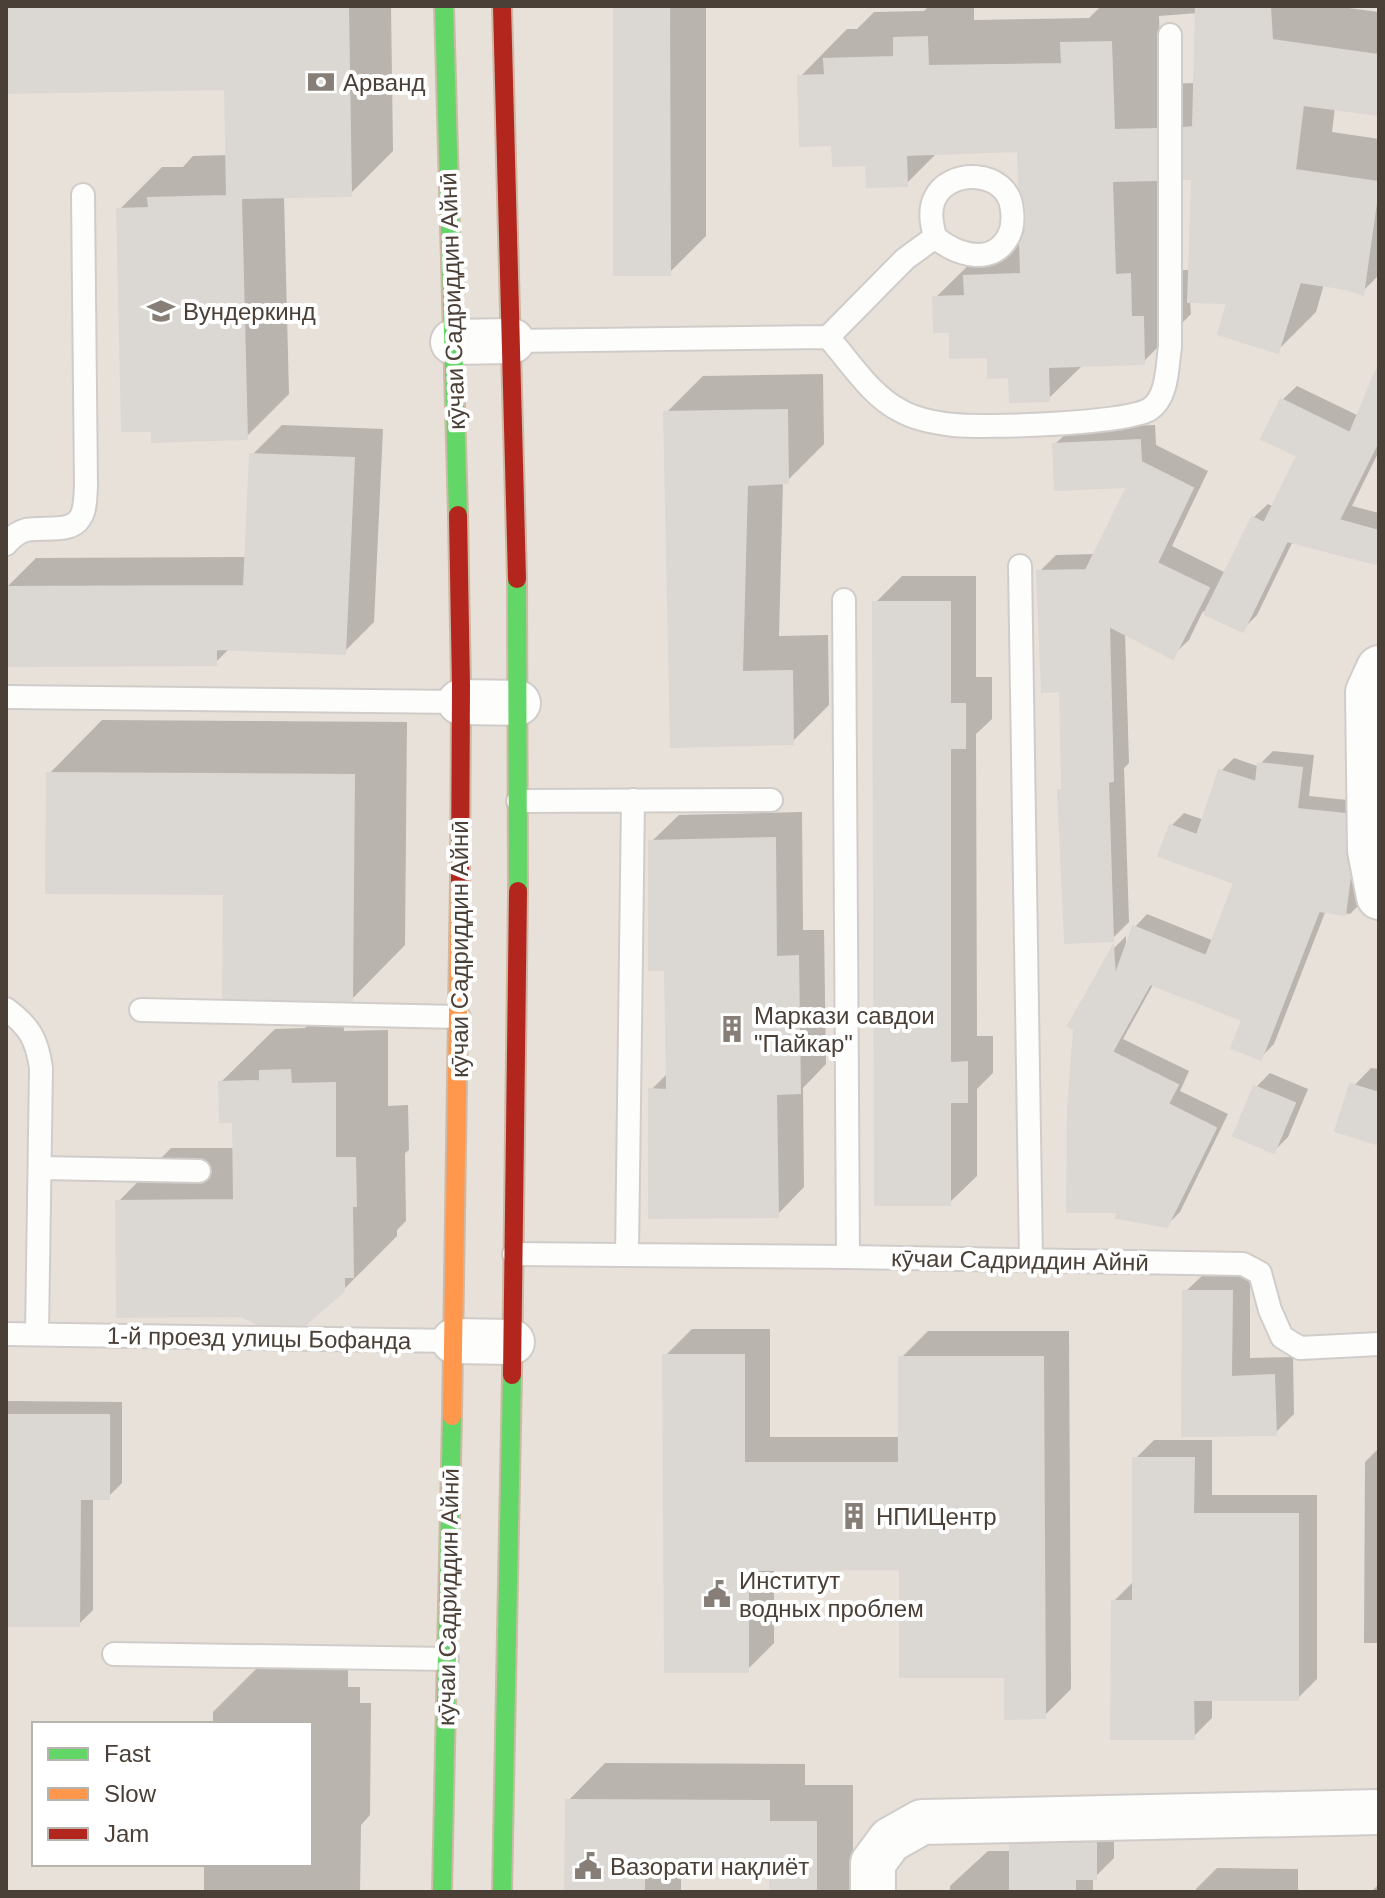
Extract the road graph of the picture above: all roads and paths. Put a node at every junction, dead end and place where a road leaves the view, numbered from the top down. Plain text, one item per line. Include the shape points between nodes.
1 (444, 6) edge
2 (502, 6) edge
3 (1170, 35) dead end
4 (83, 195) dead end
5 (935, 237) dead end
6 (828, 337) junction
7 (512, 341) junction
8 (453, 342) junction
9 (6, 544) edge
10 (1020, 566) dead end
11 (844, 600) dead end
12 (1379, 668) edge
13 (6, 697) edge
14 (460, 702) junction
15 (518, 703) junction
16 (1374, 791) edge
17 (633, 800) junction
18 (771, 800) dead end
19 (518, 801) junction
20 (1379, 897) edge
21 (6, 1009) edge
22 (141, 1010) dead end
23 (459, 1017) junction
24 (40, 1168) junction
25 (199, 1171) dead end
26 (514, 1254) junction
27 (627, 1254) junction
28 (848, 1257) junction
29 (1031, 1260) junction
30 (6, 1334) edge
31 (37, 1334) junction
32 (454, 1341) junction
33 (512, 1342) junction
34 (1379, 1344) edge
35 (114, 1654) dead end
36 (447, 1659) junction
37 (1379, 1812) edge
38 (442, 1892) edge
39 (502, 1892) edge
40 (873, 1892) edge

1 - 8 highway, кӯчаи Садриддин Айнӣ
2 - 7 highway
3 - 6 lane via 1170,347 1166,380 1149,410 1101,420 1008,425 926,421 879,396
4 - 9 lane via 84,507 70,526 27,529
5 - 6 lane via 905,259
6 - 7 lane
7 - 8 street
7 - 15 highway
8 - 14 highway, кӯчаи Садриддин Айнӣ
10 - 29 lane
11 - 28 lane
12 - 16 street via 1368,692
13 - 14 lane
14 - 15 street
14 - 23 highway, кӯчаи Садриддин Айнӣ
15 - 19 highway
16 - 20 street via 1370,850
17 - 18 lane
17 - 19 lane
17 - 27 lane
19 - 26 highway
21 - 24 lane via 38,1048
22 - 23 lane
23 - 32 highway, кӯчаи Садриддин Айнӣ
24 - 25 lane
24 - 31 lane
26 - 27 lane, кӯчаи Садриддин Айнӣ
26 - 33 highway
27 - 28 lane, кӯчаи Садриддин Айнӣ
28 - 29 lane, кӯчаи Садриддин Айнӣ
29 - 34 lane, кӯчаи Садриддин Айнӣ via 1243,1264 1260,1273 1282,1337 1300,1348
30 - 31 lane, 1-й проезд улицы Бофанда
31 - 32 lane, 1-й проезд улицы Бофанда
32 - 33 street, 1-й проезд улицы Бофанда
32 - 36 highway, кӯчаи Садриддин Айнӣ
33 - 39 highway
35 - 36 lane
36 - 38 highway, кӯчаи Садриддин Айнӣ
37 - 40 street via 922,1822 890,1840 873,1863

